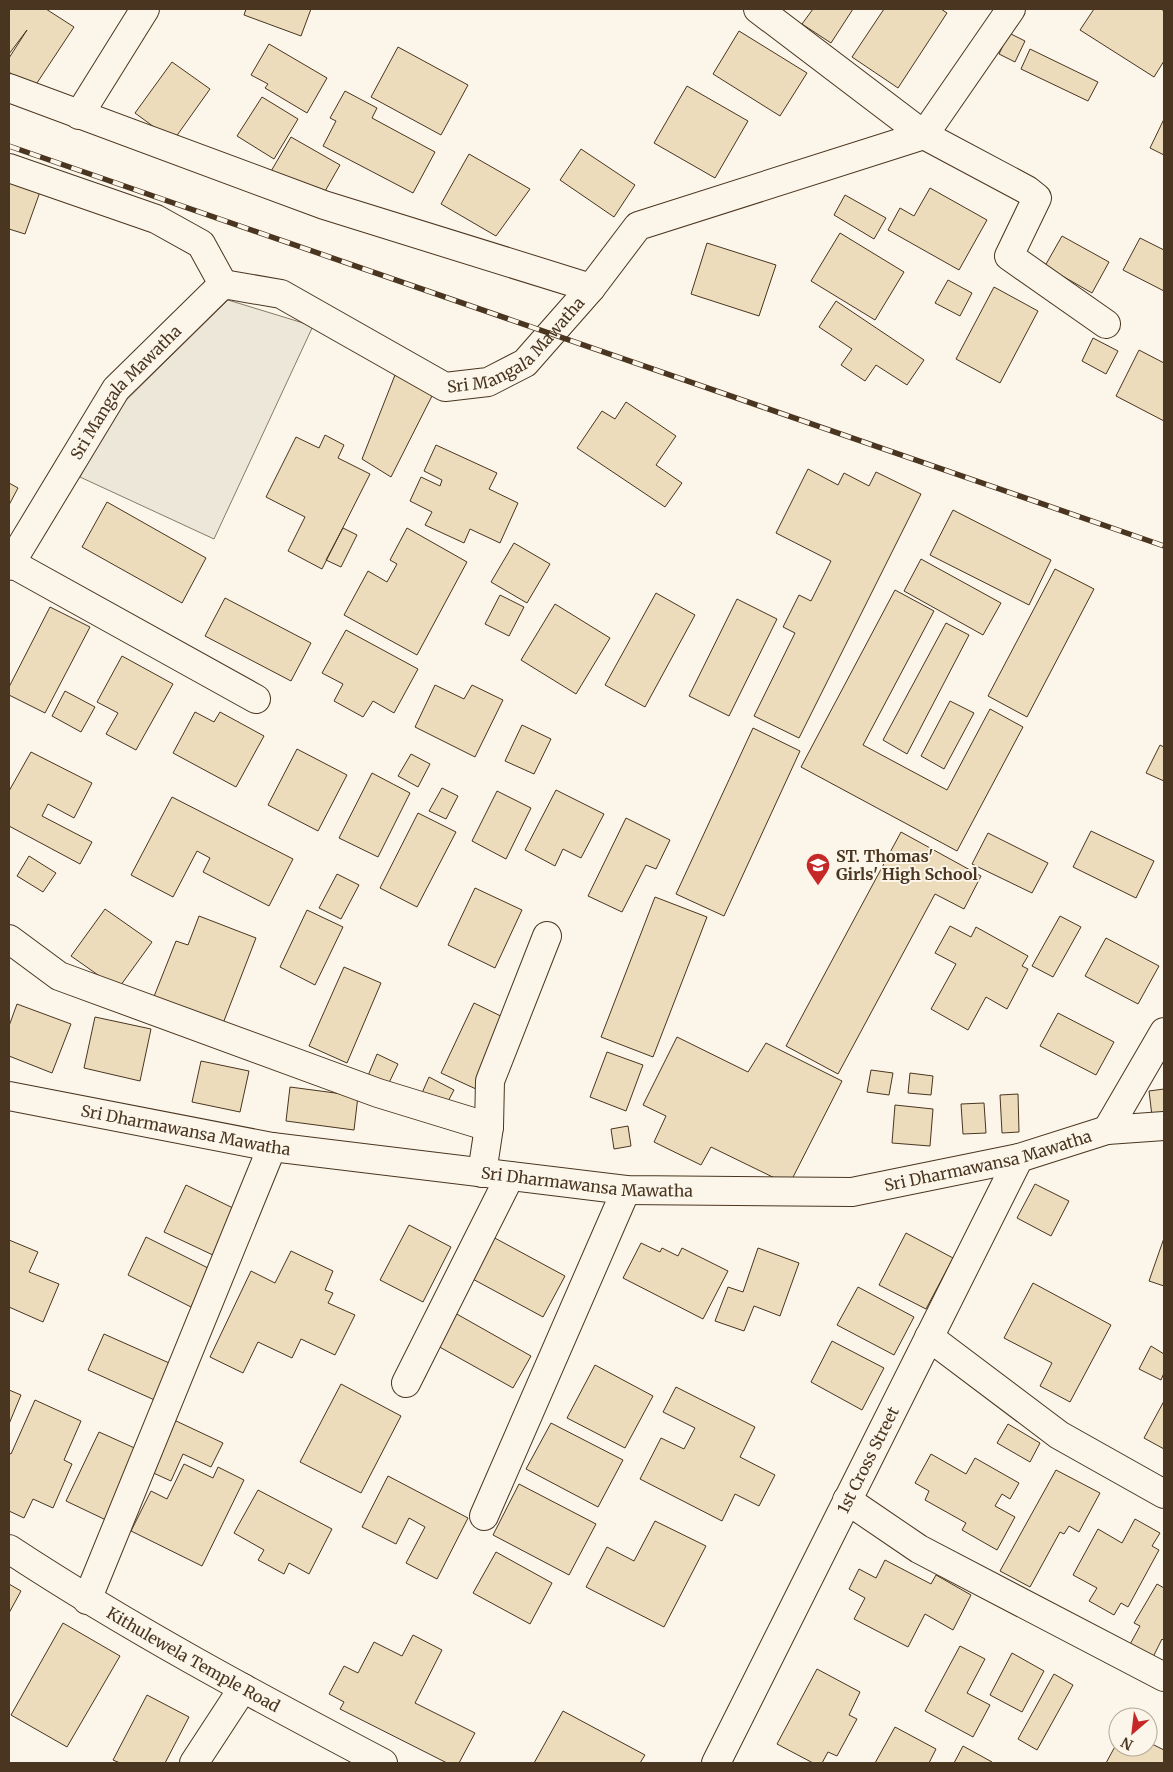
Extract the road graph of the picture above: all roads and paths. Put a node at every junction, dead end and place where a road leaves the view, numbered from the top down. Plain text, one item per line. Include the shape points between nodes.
1 (145, 9) edge
2 (758, 9) edge
3 (1011, 9) edge
4 (9, 88) edge
5 (79, 115) junction
6 (924, 135) junction
7 (9, 168) edge
8 (223, 284) junction
9 (592, 288) junction
10 (1106, 324) dead end
11 (10, 565) edge
12 (256, 699) dead end
13 (547, 936) dead end
14 (9, 939) edge
15 (1164, 1032) edge
16 (9, 1096) edge
17 (1164, 1126) edge
18 (489, 1128) junction
19 (1107, 1130) junction
20 (272, 1147) junction
21 (1019, 1158) junction
22 (482, 1173) junction
23 (510, 1176) junction
24 (626, 1190) junction
25 (929, 1337) junction
26 (406, 1383) dead end
27 (1164, 1494) edge
28 (847, 1500) junction
29 (484, 1516) dead end
30 (9, 1549) edge
31 (87, 1600) junction
32 (1164, 1677) edge
33 (243, 1688) junction
34 (720, 1762) edge
35 (194, 1763) edge
36 (384, 1763) edge

1 - 5 street
2 - 6 street
3 - 6 street
4 - 5 street
5 - 9 street via 324,205
6 - 9 street, Sri Mangala Mawatha via 638,226
6 - 10 street via 1037,198 1009,256
7 - 8 street via 156,219 201,244
8 - 9 street, Sri Mangala Mawatha via 281,294 446,387 488,382 525,363
8 - 11 street, Sri Mangala Mawatha via 116,389
11 - 12 street
13 - 18 street via 490,1081
14 - 18 street via 59,976 378,1093
15 - 19 street
16 - 20 street, Sri Dharmawansa Mawatha
17 - 19 street, Sri Dharmawansa Mawatha
18 - 22 street
19 - 21 street, Sri Dharmawansa Mawatha
20 - 22 street, Sri Dharmawansa Mawatha
20 - 31 street
21 - 24 street, Sri Dharmawansa Mawatha via 852,1192
21 - 25 street, 1st Cross Street
22 - 23 street, Sri Dharmawansa Mawatha
23 - 24 street, Sri Dharmawansa Mawatha
23 - 26 street
24 - 29 street
25 - 27 street via 1060,1435
25 - 28 street, 1st Cross Street
28 - 32 street via 919,1549
28 - 34 street, 1st Cross Street
30 - 31 street, Kithulewela Temple Road
31 - 33 street, Kithulewela Temple Road
33 - 35 street
33 - 36 street, Kithulewela Temple Road

